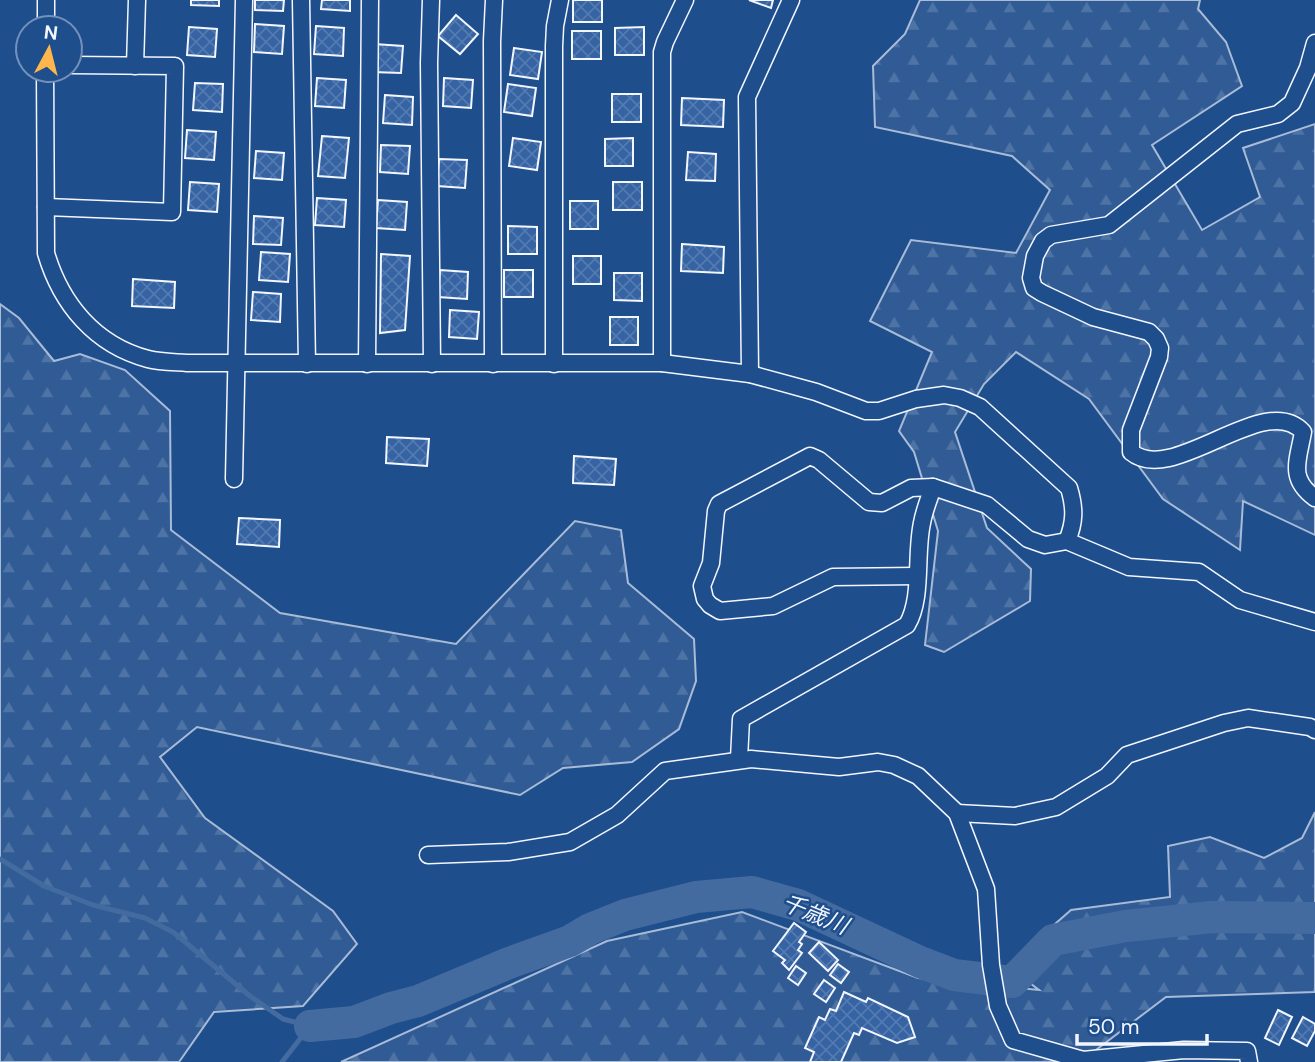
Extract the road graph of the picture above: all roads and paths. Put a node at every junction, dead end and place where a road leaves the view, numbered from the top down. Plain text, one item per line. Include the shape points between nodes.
1 (137, 0) edge
2 (244, 0) edge
3 (301, 0) edge
4 (369, 0) edge
5 (431, 0) edge
6 (494, 0) edge
7 (560, 0) edge
8 (685, 0) edge
9 (790, 0) edge
10 (1315, 43) edge
11 (84, 65) edge
12 (135, 66) junction
13 (46, 84) edge
14 (46, 207) junction
15 (662, 363) junction
16 (235, 364) junction
17 (307, 364) junction
18 (367, 364) junction
19 (432, 364) junction
20 (493, 364) junction
21 (554, 364) junction
22 (750, 374) junction
23 (234, 479) dead end
24 (933, 487) junction
25 (1315, 498) edge
26 (1067, 541) junction
27 (916, 576) junction
28 (1315, 622) edge
29 (1315, 730) edge
30 (739, 759) junction
31 (957, 813) junction
32 (428, 856) dead end
33 (1250, 1062) edge

1 - 12 street
2 - 16 street
3 - 17 street
4 - 18 street
5 - 19 street
6 - 20 street
7 - 21 street via 554,46
8 - 15 street via 662,52
9 - 22 street via 747,97
10 - 25 street via 1292,103 1278,114 1237,124 1109,225 1051,235 1035,256 1031,278 1042,293 1093,317 1149,332 1156,339 1158,357 1129,440 1131,452 1139,459 1176,455 1261,424 1284,421 1303,432 1296,472 1303,489
11 - 12 street
12 - 14 street via 175,66 172,212
13 - 14 street
14 - 16 street via 46,253 54,278 87,325 118,348 150,359
15 - 21 street
15 - 22 street
16 - 17 street
16 - 23 street
17 - 18 street
18 - 19 street
19 - 20 street
20 - 21 street
22 - 26 street via 866,411 944,395 980,407 1069,488 1074,523
24 - 26 street via 987,505 1028,539 1045,545
24 - 27 street via 922,524
24 - 27 street via 911,488 882,503 869,502 814,457 805,457 719,504 703,593 710,605 728,611 773,606 833,577
26 - 28 street via 1129,567 1199,572 1240,600
27 - 30 street via 917,597 907,625 740,719
29 - 31 street via 1248,718 1224,723 1127,755 1107,776 1056,807 1015,816
30 - 31 street via 839,767 878,762 894,765 918,776
30 - 32 street via 665,771 617,815 570,842 508,852
31 - 33 street via 986,889 998,1006 1013,1040 1083,1059 1196,1050 1247,1051

